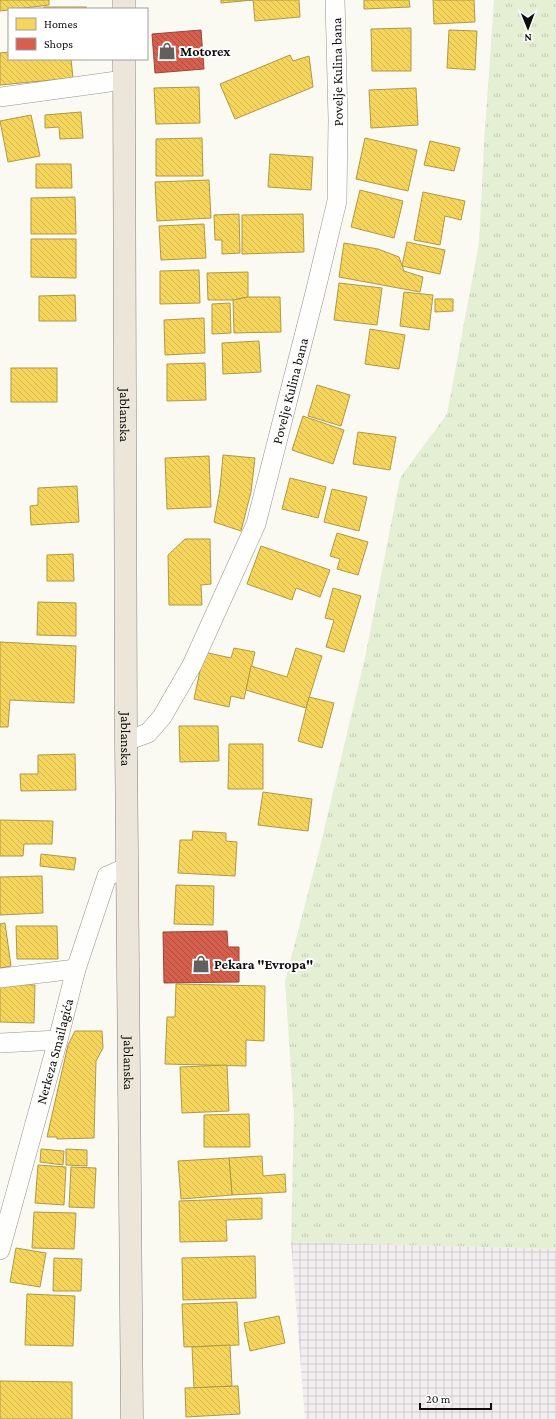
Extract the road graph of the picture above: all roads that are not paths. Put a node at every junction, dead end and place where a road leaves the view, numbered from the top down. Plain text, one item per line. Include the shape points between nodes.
1 (335, 0) edge
2 (124, 69) edge
3 (0, 97) edge
4 (126, 741) junction
5 (128, 867) junction
6 (76, 969) junction
7 (0, 978) edge
8 (58, 1040) junction
9 (0, 1043) edge
10 (0, 1250) edge
11 (132, 1419) edge

1 - 4 street, Povelje Kulina bana via 337,201 256,524 192,665 162,717 148,733
2 - 3 street
2 - 4 main road, Jablanska
4 - 5 main road, Jablanska
5 - 6 street, Nerkeza Smailagića via 107,876
5 - 11 main road, Jablanska
6 - 7 street
6 - 8 street, Nerkeza Smailagića
8 - 9 street
8 - 10 street, Nerkeza Smailagića

